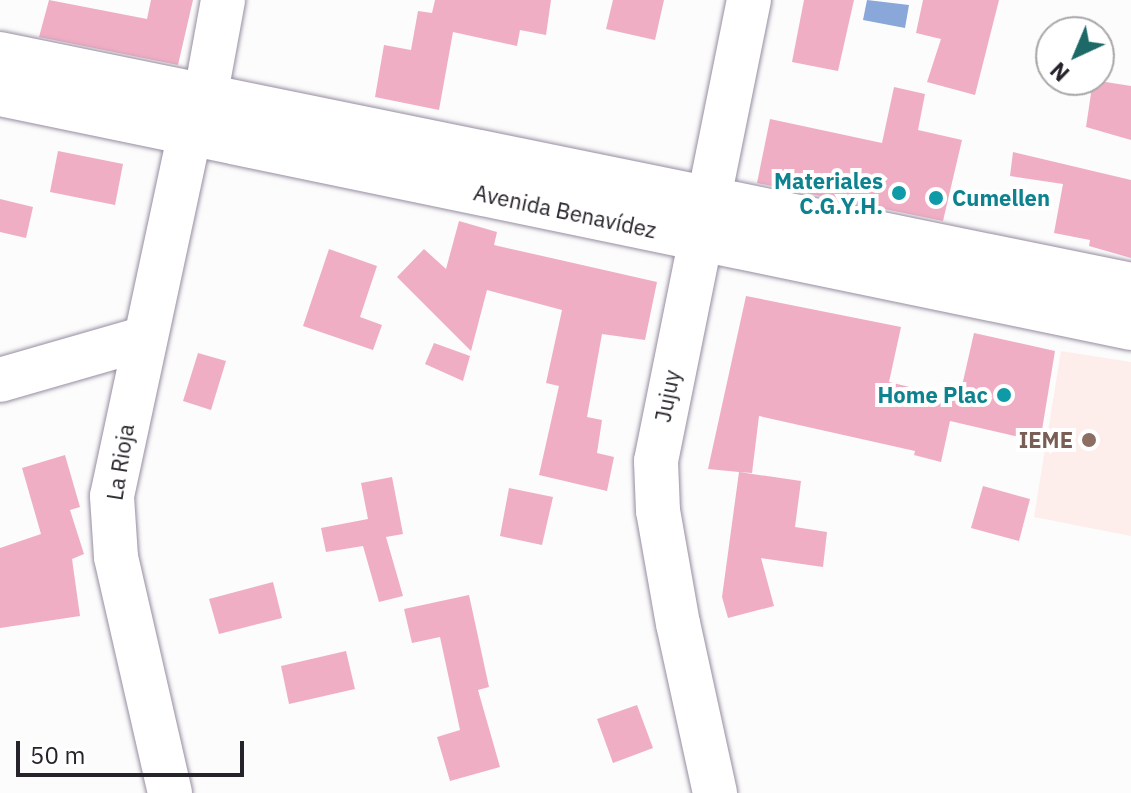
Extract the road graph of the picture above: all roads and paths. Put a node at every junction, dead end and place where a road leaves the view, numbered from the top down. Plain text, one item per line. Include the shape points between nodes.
1 (223, 0) edge
2 (749, 0) edge
3 (0, 54) edge
4 (0, 94) edge
5 (198, 112) junction
6 (711, 197) junction
7 (701, 240) junction
8 (1131, 285) edge
9 (1131, 328) edge
10 (142, 339) junction
11 (0, 380) edge
12 (170, 793) edge
13 (715, 793) edge

1 - 5 main road, La Rioja
2 - 6 main road, Jujuy
3 - 5 main road, Avenida Benavídez
4 - 5 main road, Avenida Benavídez
5 - 6 main road, Avenida Benavídez
5 - 7 main road, Avenida Benavídez
5 - 10 main road, La Rioja
6 - 7 main road, Jujuy
6 - 8 main road, Avenida Benavídez
7 - 9 main road, Avenida Benavídez
7 - 13 main road, Jujuy via 656,461 666,553
10 - 11 main road
10 - 12 main road, La Rioja via 112,496 112,524

